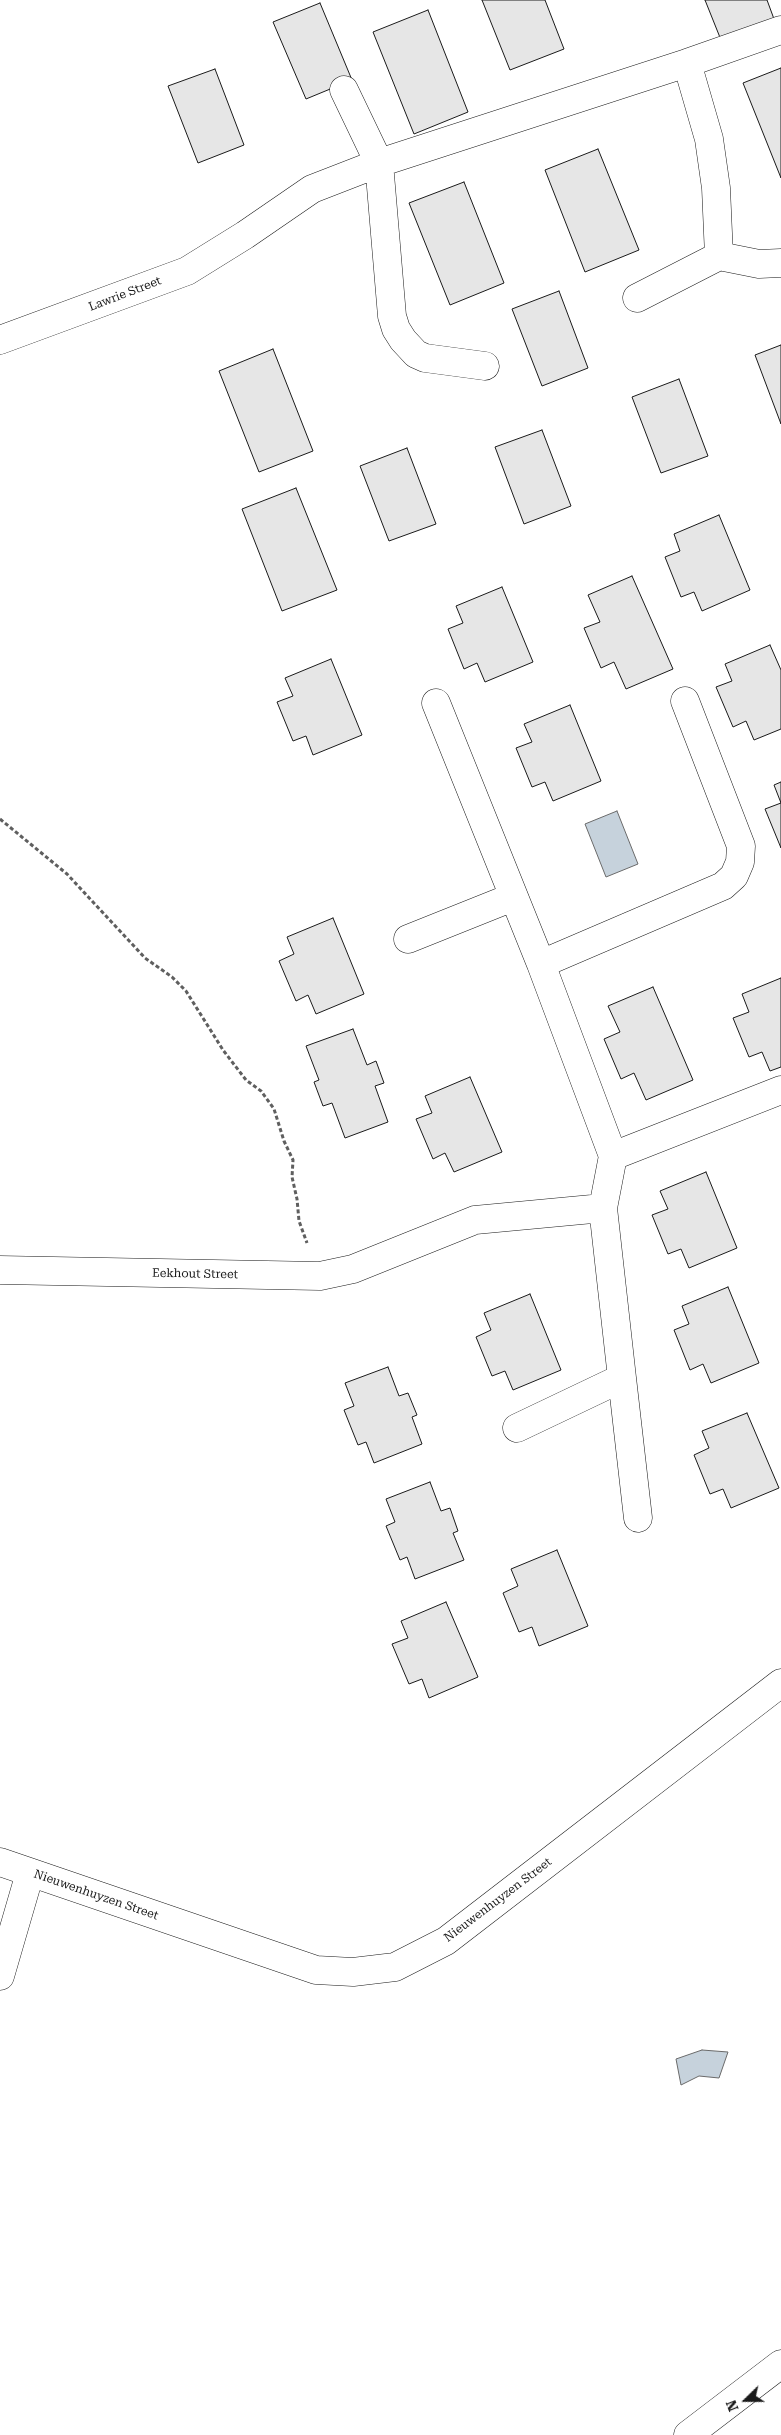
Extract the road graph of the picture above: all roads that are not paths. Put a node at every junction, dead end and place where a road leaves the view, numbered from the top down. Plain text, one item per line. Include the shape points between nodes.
1 (781, 30) edge
2 (687, 63) junction
3 (344, 90) dead end
4 (379, 163) junction
5 (719, 256) junction
6 (781, 263) edge
7 (637, 298) dead end
8 (0, 340) edge
9 (485, 366) dead end
10 (684, 701) dead end
11 (436, 703) dead end
12 (513, 897) junction
13 (408, 939) dead end
14 (541, 964) junction
15 (781, 1090) edge
16 (613, 1156) junction
17 (603, 1208) junction
18 (0, 1270) edge
19 (622, 1378) junction
20 (517, 1428) dead end
21 (638, 1518) dead end
22 (781, 1683) edge
23 (0, 1862) edge
24 (30, 1873) junction
25 (0, 1976) edge
26 (781, 2364) edge
27 (688, 2435) edge

1 - 2 street, Lawrie Street
2 - 4 street, Lawrie Street
2 - 5 street via 709,139 716,188
3 - 4 street
4 - 8 street, Lawrie Street via 312,189 187,270
4 - 9 street via 392,316 396,328 416,354 425,358
5 - 6 street via 759,264
5 - 7 street
10 - 14 street via 741,846 740,862 734,876 722,886
11 - 12 street
12 - 13 street
12 - 14 street
14 - 16 street
15 - 16 street
16 - 17 street
17 - 18 street, Eekhout Street via 475,1220 353,1269 320,1276
17 - 19 street
19 - 20 street
19 - 21 street
22 - 24 street, Nieuwenhuyzen Street via 446,1940 395,1967 353,1972 316,1970
23 - 24 street, Nieuwenhuyzen Street
24 - 25 street
26 - 27 street

